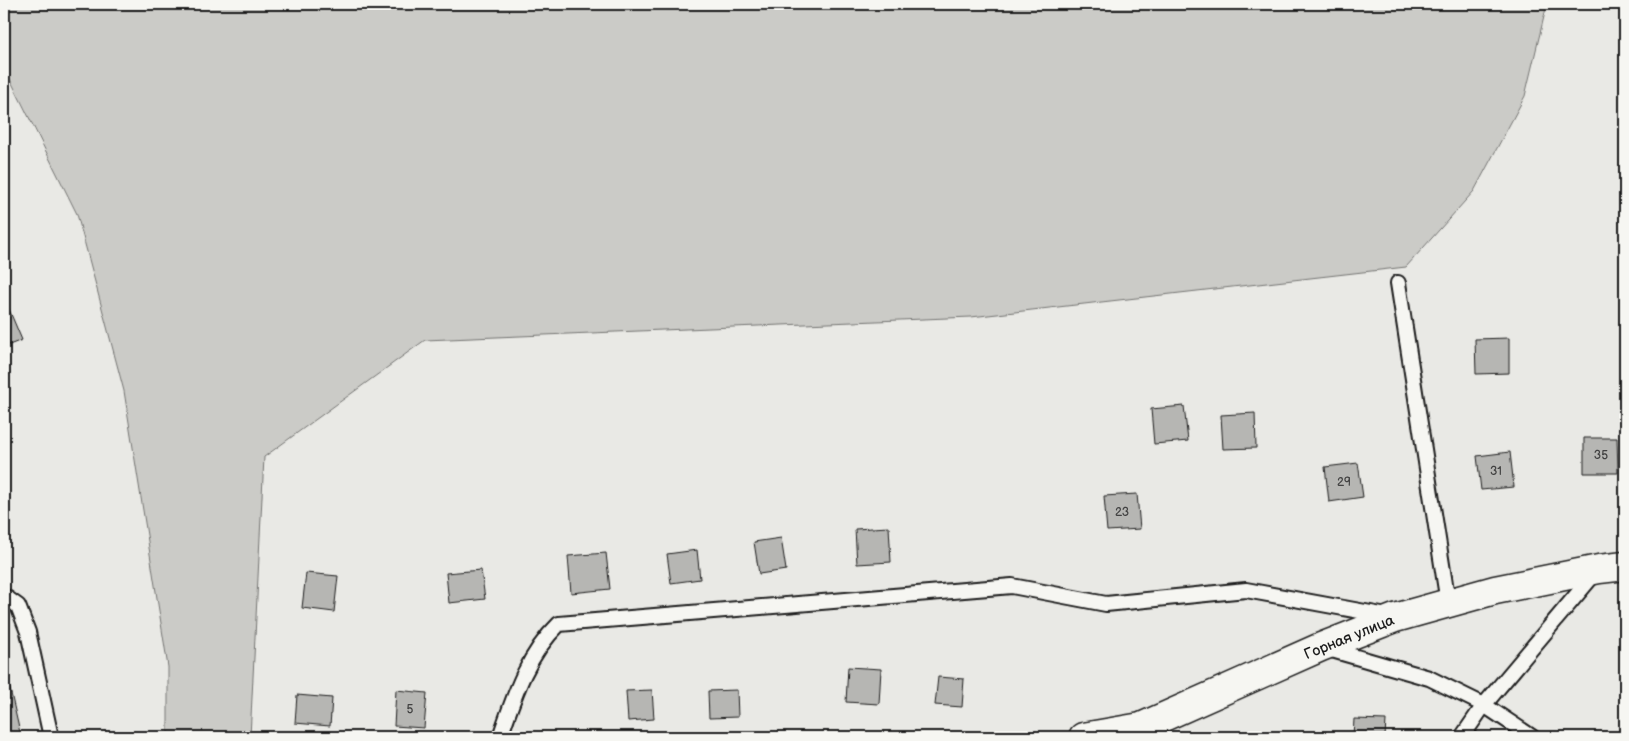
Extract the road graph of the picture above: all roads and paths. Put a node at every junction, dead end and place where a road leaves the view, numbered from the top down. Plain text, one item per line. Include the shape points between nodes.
1 (1398, 283) dead end
2 (1625, 566) edge
3 (1599, 569) junction
4 (4, 596) edge
5 (1448, 603) junction
6 (1395, 618) junction
7 (1321, 647) junction
8 (1484, 705) junction
9 (1143, 732) edge
10 (51, 737) edge
11 (500, 737) edge
12 (1083, 737) edge
13 (1462, 737) edge
14 (1532, 737) edge

1 - 5 lane
2 - 3 street, Горная улица
3 - 5 street, Горная улица
3 - 8 lane
4 - 10 lane via 18,606 28,632
5 - 6 street, Горная улица
6 - 7 street, Горная улица
6 - 11 lane via 1246,590 1106,604 1012,586 559,624 544,638 528,664
7 - 8 lane via 1428,678
7 - 9 street, Горная улица
8 - 13 lane
8 - 14 lane
9 - 12 street, Горная улица

